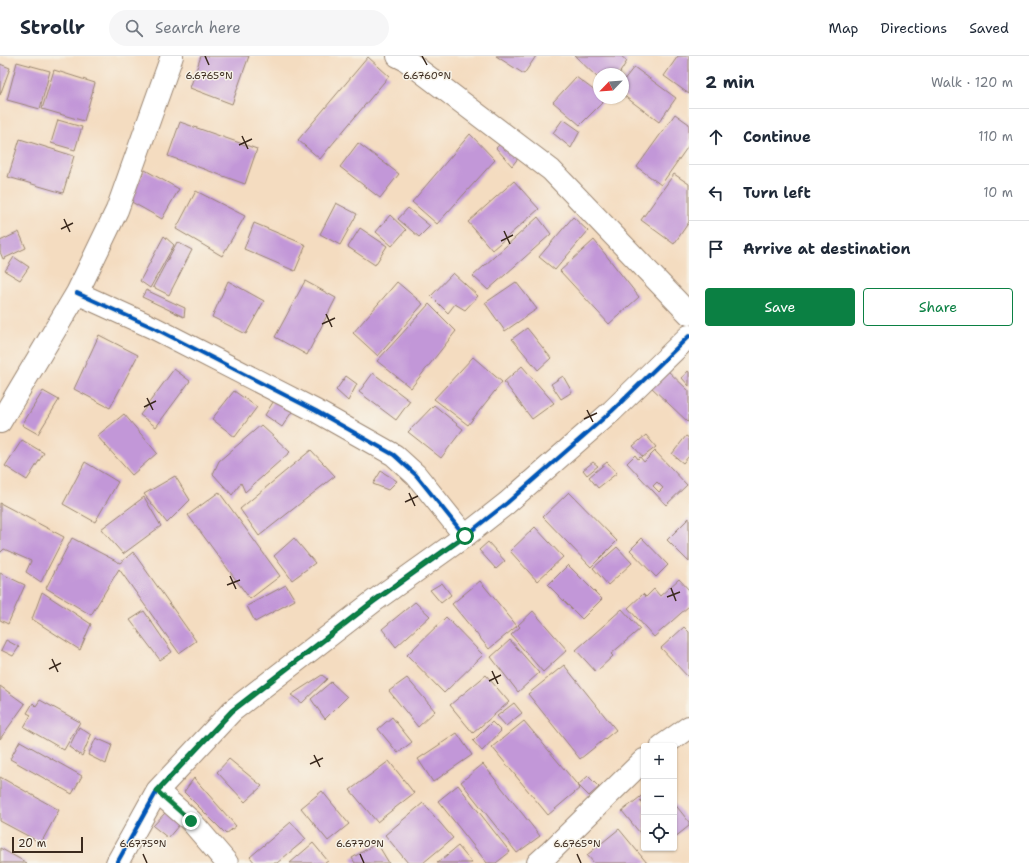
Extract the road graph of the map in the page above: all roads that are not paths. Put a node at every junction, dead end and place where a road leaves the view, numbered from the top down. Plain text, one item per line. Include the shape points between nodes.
1 (172, 56) edge
2 (398, 56) edge
3 (76, 293) junction
4 (689, 314) edge
5 (689, 336) edge
6 (0, 422) edge
7 (465, 536) junction
8 (689, 727) edge
9 (666, 743) edge
10 (641, 763) edge
11 (157, 791) junction
12 (117, 863) edge
13 (227, 863) edge
14 (538, 863) edge

1 - 3 street via 117,210
2 - 4 street via 550,170
3 - 6 street
3 - 7 street via 161,331 394,454 416,474
5 - 7 street via 612,411 507,503
7 - 11 street via 374,601 232,711
8 - 9 street
10 - 14 street
11 - 12 street
11 - 13 street via 191,821

